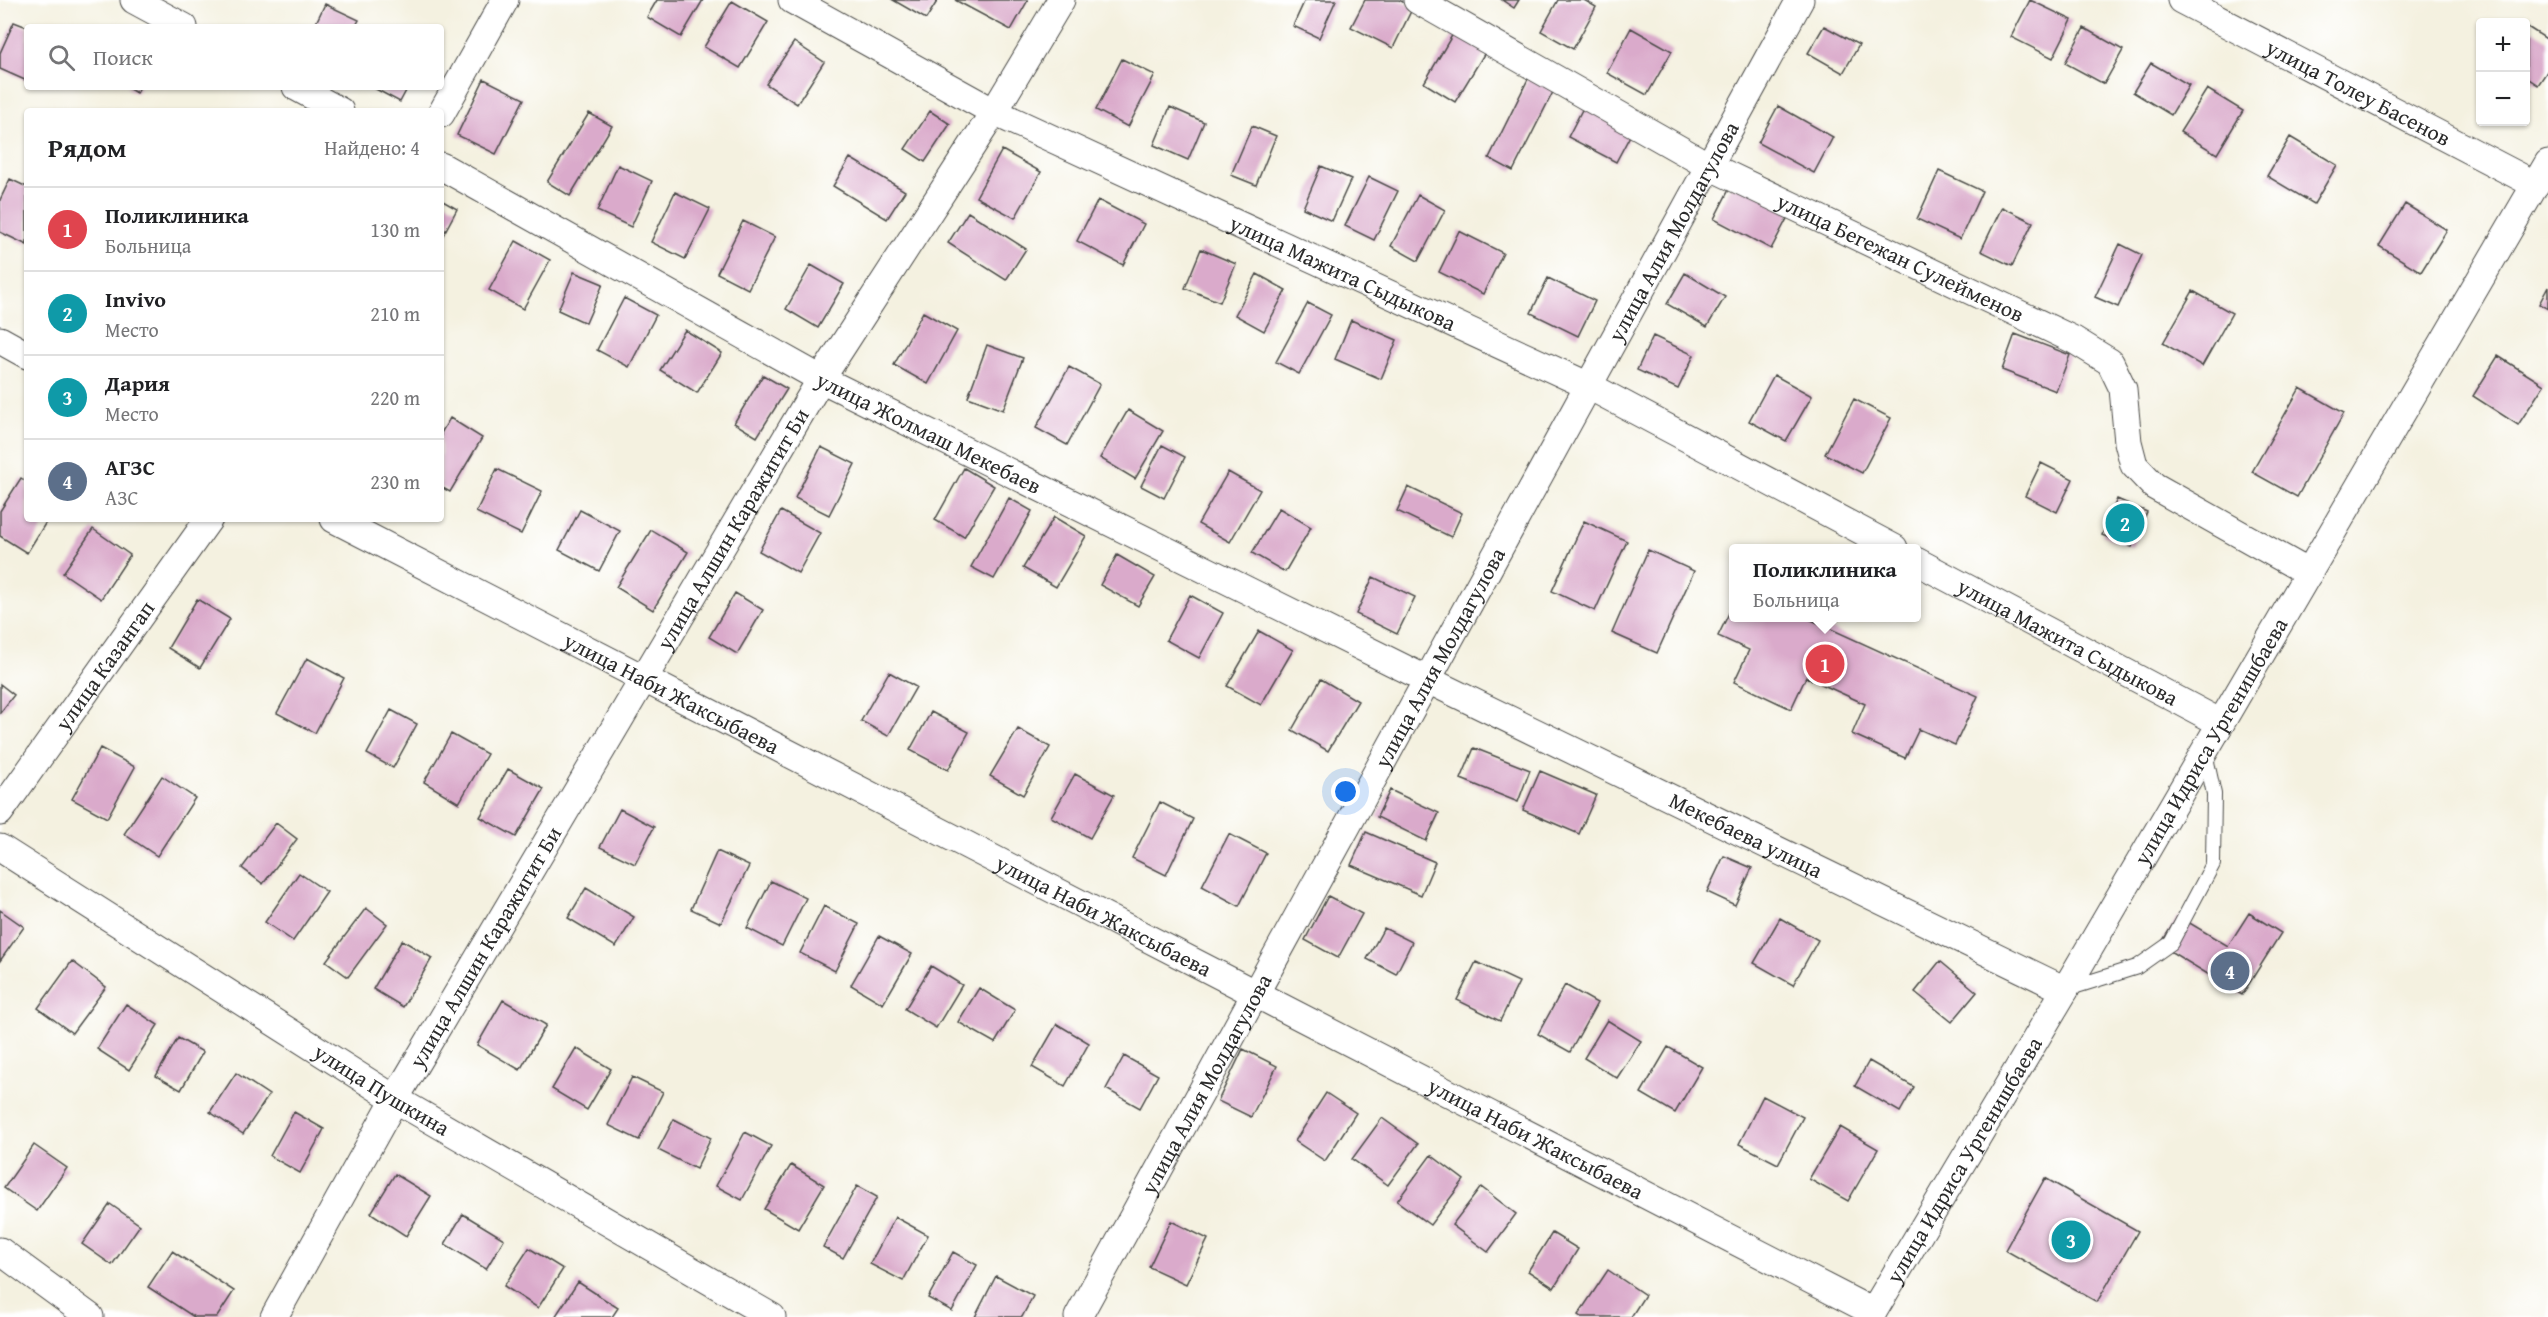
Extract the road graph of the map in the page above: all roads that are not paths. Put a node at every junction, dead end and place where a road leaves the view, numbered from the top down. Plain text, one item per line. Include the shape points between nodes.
1 (134, 0) edge
2 (505, 0) edge
3 (792, 0) edge
4 (1061, 0) edge
5 (1417, 0) edge
6 (1800, 0) edge
7 (2181, 0) edge
8 (178, 24) edge
9 (302, 90) edge
10 (334, 108) edge
11 (444, 109) edge
12 (993, 112) junction
13 (1710, 166) junction
14 (444, 168) edge
15 (2542, 174) edge
16 (0, 340) edge
17 (24, 353) edge
18 (821, 379) junction
19 (1589, 386) junction
20 (206, 522) edge
21 (340, 522) edge
22 (1885, 544) edge
23 (1921, 563) edge
24 (2309, 573) junction
25 (643, 678) junction
26 (1428, 680) junction
27 (2221, 723) junction
28 (2204, 752) junction
29 (0, 812) edge
30 (0, 848) edge
31 (2065, 990) junction
32 (1256, 993) junction
33 (395, 1099) junction
34 (0, 1251) edge
35 (1872, 1315) edge
36 (90, 1317) edge
37 (274, 1317) edge
38 (772, 1317) edge
39 (1078, 1317) edge

1 - 8 street
2 - 11 street
3 - 12 street, улица Мажита Сыдыкова
4 - 12 street, улица Алшин Каражигит Би
5 - 13 street, улица Бегежан Сулейменов
6 - 13 street, улица Алия Молдагулова
7 - 15 street, улица Толеу Басенов
9 - 10 street
12 - 18 street, улица Алшин Каражигит Би
12 - 19 street, улица Мажита Сыдыкова
13 - 19 street, улица Алия Молдагулова
13 - 24 street, улица Бегежан Сулейменов via 2074,340 2110,362 2123,389 2134,465 2154,486
14 - 18 street, улица Жолмаш Мекебаев
15 - 24 street, улица Идриса Ургенишбаева
16 - 17 street
18 - 25 street, улица Алшин Каражигит Би
18 - 26 street, улица Жолмаш Мекебаев
19 - 22 street, улица Мажита Сыдыкова
19 - 26 street, улица Алия Молдагулова
20 - 29 street, улица Казангап
21 - 25 street, улица Наби Жаксыбаева
23 - 27 street, улица Мажита Сыдыкова
24 - 27 street, улица Идриса Ургенишбаева
25 - 32 street, улица Наби Жаксыбаева
25 - 33 street, улица Алшин Каражигит Би
26 - 31 street, Мекебаева улица
26 - 32 street, улица Алия Молдагулова
27 - 28 street, улица Идриса Ургенишбаева
28 - 31 street, улица Идриса Ургенишбаева
28 - 31 lane via 2214,794 2213,864 2170,944 2136,967
30 - 33 street, улица Пушкина
31 - 35 street, улица Идриса Ургенишбаева
32 - 35 street, улица Наби Жаксыбаева
32 - 39 street, улица Алия Молдагулова
33 - 37 street, улица Алшин Каражигит Би
33 - 38 street, улица Пушкина
34 - 36 street

